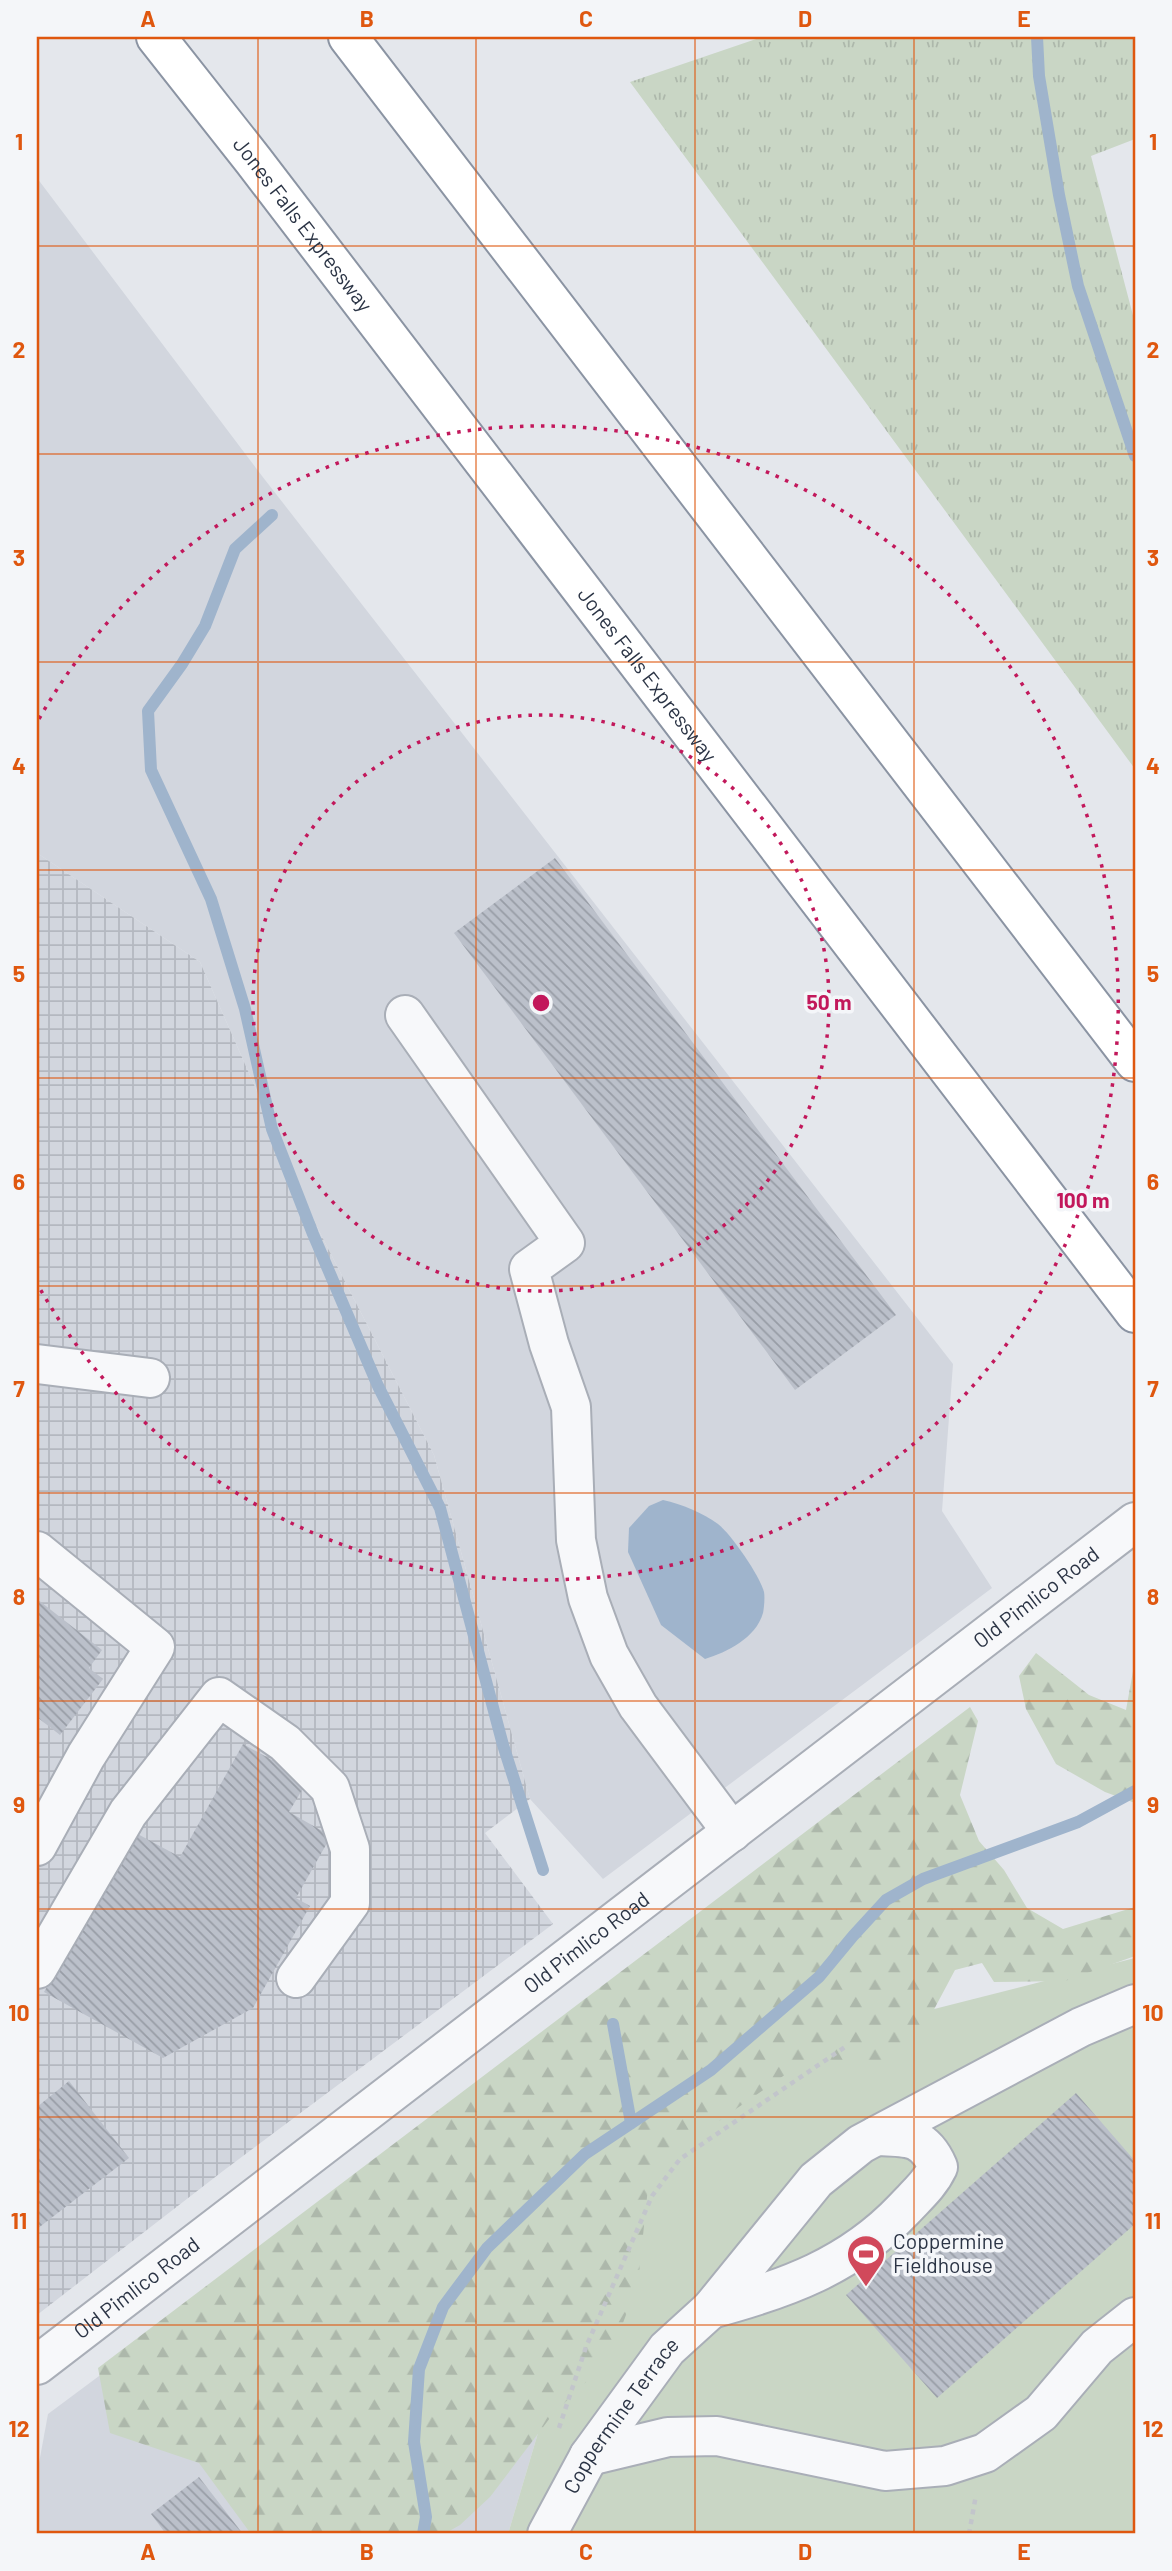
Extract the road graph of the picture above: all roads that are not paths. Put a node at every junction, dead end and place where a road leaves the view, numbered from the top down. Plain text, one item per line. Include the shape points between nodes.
1 (156, 37) edge
2 (348, 37) edge
3 (405, 1015) dead end
4 (1135, 1062) edge
5 (1135, 1313) edge
6 (37, 1364) edge
7 (150, 1378) dead end
8 (1135, 1522) edge
9 (37, 1551) edge
10 (732, 1832) junction
11 (37, 1846) edge
12 (37, 1969) edge
13 (296, 1978) dead end
14 (1135, 2004) edge
15 (877, 2136) junction
16 (711, 2309) junction
17 (1135, 2317) edge
18 (37, 2364) edge
19 (589, 2456) junction
20 (547, 2534) edge

1 - 5 highway, Jones Falls Expressway
2 - 4 highway
3 - 10 street via 565,1243 528,1269 571,1407 576,1541 588,1598 609,1655 638,1706
6 - 7 street
8 - 10 street, Old Pimlico Road
9 - 11 street via 155,1647 86,1756
10 - 18 street, Old Pimlico Road
12 - 13 street via 128,1813 219,1697 285,1743 330,1788 350,1849 351,1903
14 - 15 street, Coppermine Terrace
15 - 16 street, Coppermine Terrace via 816,2180
15 - 16 street via 921,2141 937,2167 932,2180 892,2221 836,2264 801,2281
16 - 19 street, Coppermine Terrace via 667,2349
17 - 19 street via 1097,2347 1041,2413 985,2454 945,2466 885,2470 717,2436 668,2437
19 - 20 street, Coppermine Terrace

